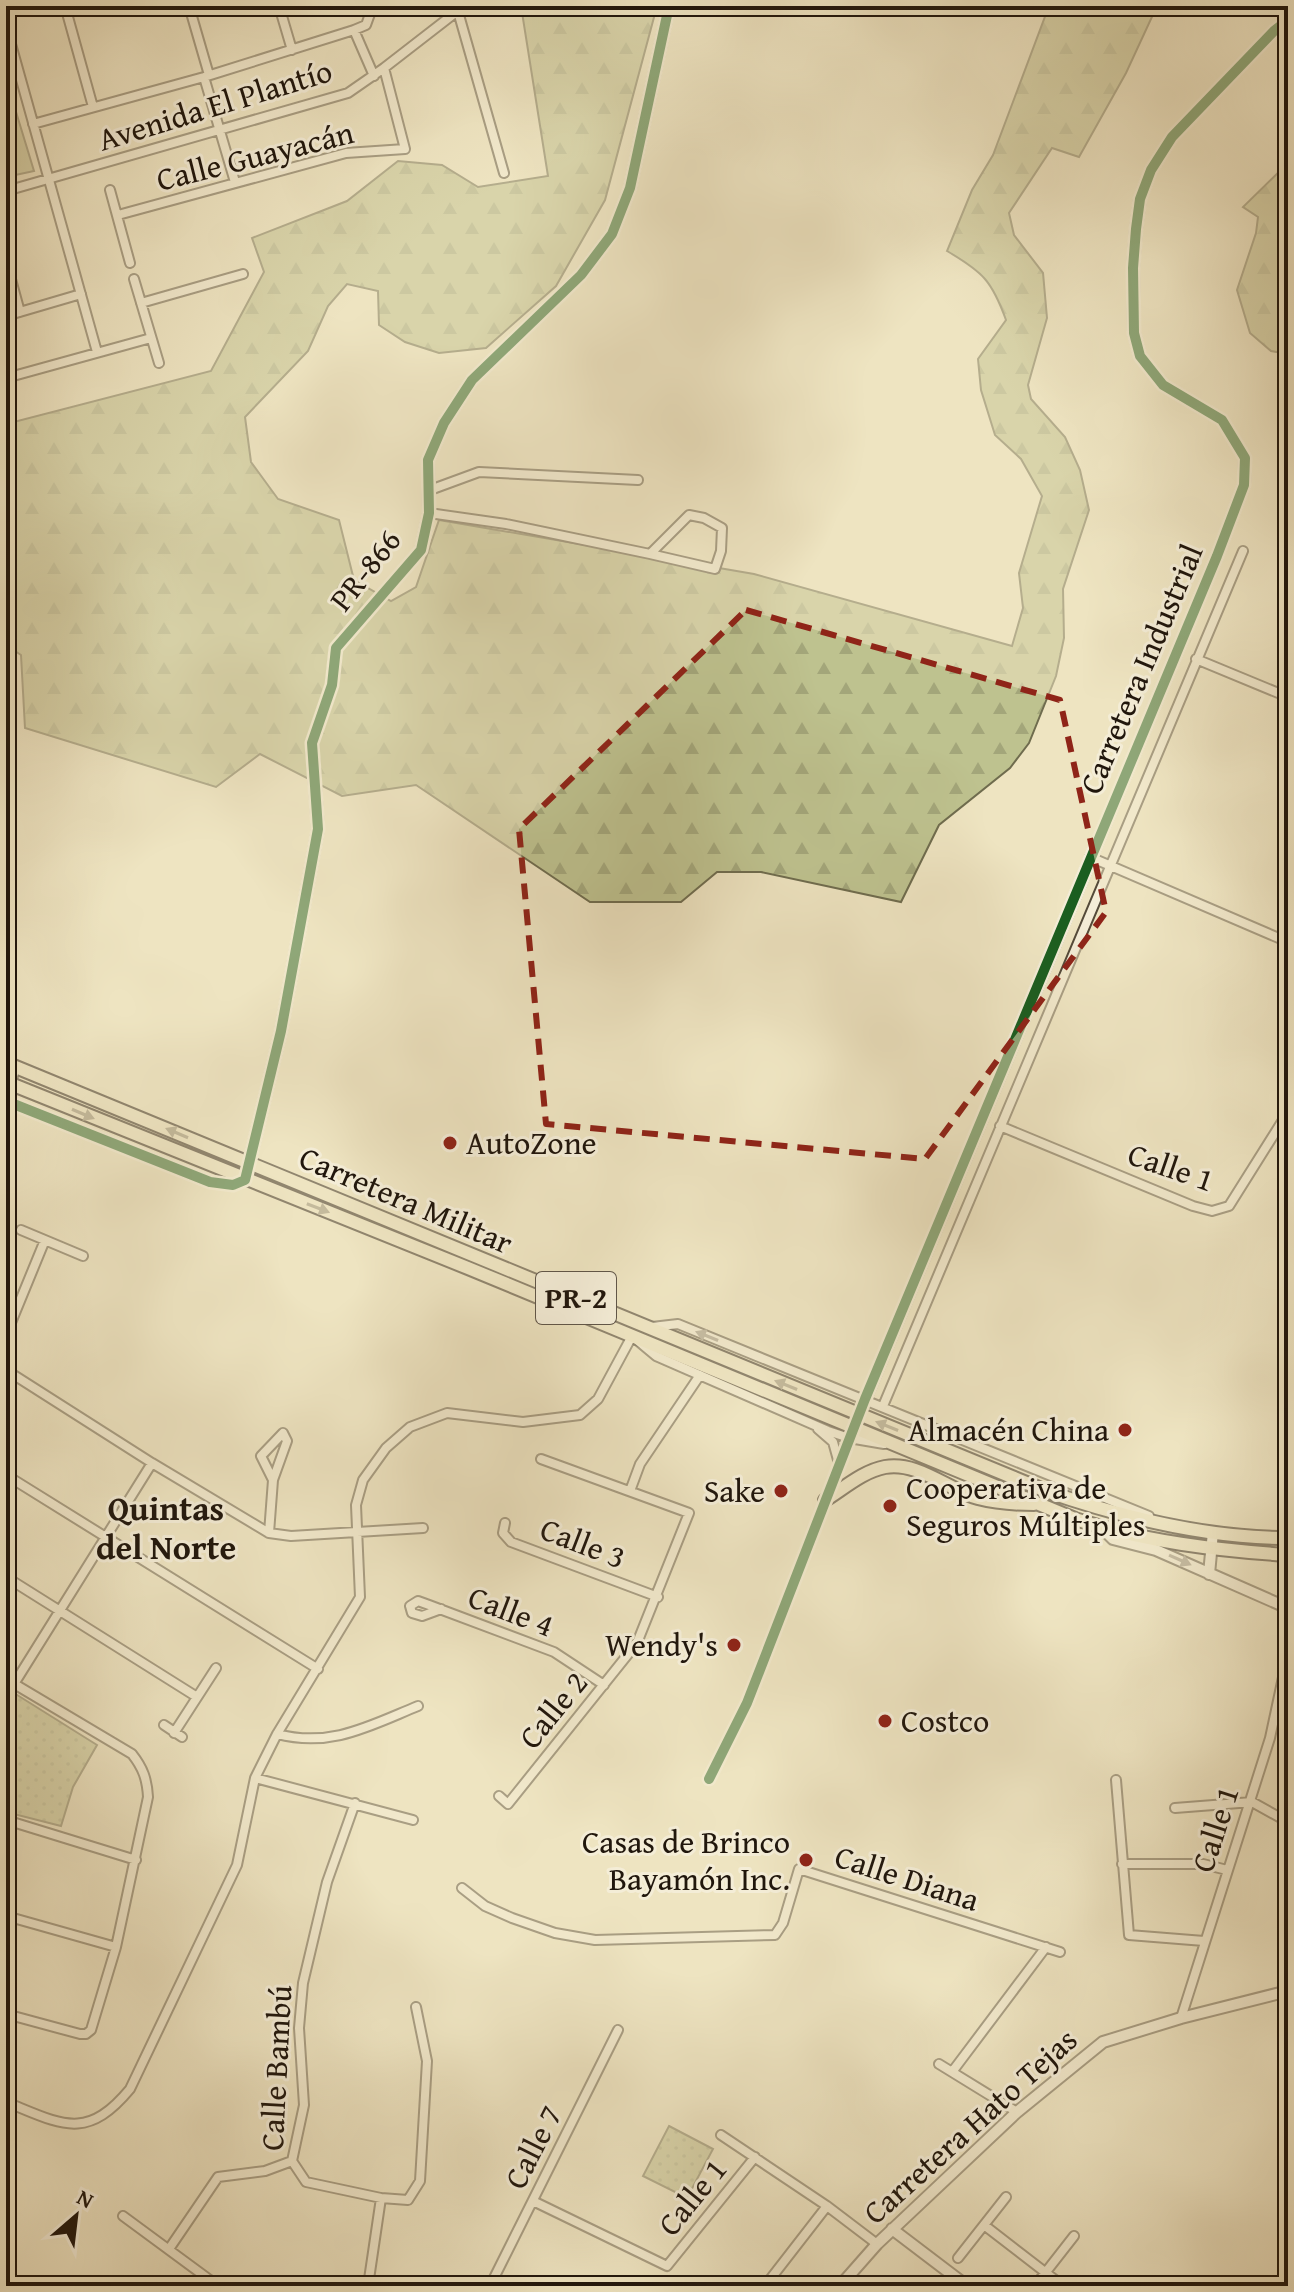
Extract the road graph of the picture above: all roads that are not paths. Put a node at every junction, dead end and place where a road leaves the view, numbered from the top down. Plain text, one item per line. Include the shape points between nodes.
1 (65, 6) edge
2 (189, 6) edge
3 (279, 6) edge
4 (367, 6) edge
5 (669, 6) edge
6 (460, 8) edge
7 (1288, 20) edge
8 (6, 26) edge
9 (354, 30) junction
10 (292, 50) junction
11 (384, 68) junction
12 (206, 76) junction
13 (374, 76) junction
14 (93, 107) junction
15 (33, 124) junction
16 (220, 131) junction
17 (504, 173) dead end
18 (49, 179) junction
19 (235, 182) junction
20 (110, 190) dead end
21 (6, 191) edge
22 (118, 215) junction
23 (6, 261) edge
24 (130, 263) dead end
25 (243, 274) dead end
26 (134, 279) dead end
27 (81, 294) junction
28 (141, 303) junction
29 (20, 312) junction
30 (6, 316) edge
31 (151, 338) junction
32 (97, 352) junction
33 (159, 363) dead end
34 (6, 378) edge
35 (638, 480) dead end
36 (430, 490) junction
37 (429, 513) junction
38 (1243, 551) dead end
39 (650, 554) junction
40 (1196, 659) junction
41 (1288, 697) edge
42 (1090, 857) junction
43 (1110, 866) junction
44 (1288, 942) edge
45 (11, 1065) edge
46 (8, 1083) edge
47 (6, 1099) edge
48 (1287, 1114) edge
49 (1000, 1126) junction
50 (249, 1163) junction
51 (245, 1180) junction
52 (21, 1230) dead end
53 (45, 1240) junction
54 (83, 1256) dead end
55 (646, 1327) junction
56 (6, 1335) edge
57 (632, 1336) junction
58 (6, 1370) edge
59 (700, 1375) junction
60 (865, 1399) junction
61 (883, 1406) junction
62 (859, 1414) junction
63 (812, 1424) junction
64 (851, 1433) junction
65 (541, 1459) dead end
66 (152, 1463) junction
67 (839, 1465) junction
68 (6, 1475) edge
69 (273, 1480) junction
70 (630, 1491) junction
71 (825, 1500) junction
72 (1039, 1504) junction
73 (505, 1523) dead end
74 (1172, 1526) junction
75 (1100, 1527) junction
76 (423, 1528) dead end
77 (357, 1532) junction
78 (1213, 1532) junction
79 (269, 1533) junction
80 (106, 1537) junction
81 (1288, 1538) edge
82 (1211, 1550) junction
83 (1288, 1555) edge
84 (1209, 1574) junction
85 (6, 1577) edge
86 (658, 1597) junction
87 (1288, 1608) edge
88 (441, 1609) dead end
89 (60, 1611) junction
90 (1288, 1654) edge
91 (216, 1668) dead end
92 (318, 1669) junction
93 (10, 1682) edge
94 (604, 1685) junction
95 (197, 1697) junction
96 (418, 1706) dead end
97 (164, 1725) dead end
98 (277, 1734) junction
99 (255, 1778) junction
100 (709, 1779) dead end
101 (1116, 1780) dead end
102 (499, 1796) dead end
103 (1249, 1802) junction
104 (355, 1803) junction
105 (1175, 1808) dead end
106 (6, 1820) edge
107 (413, 1820) dead end
108 (1288, 1822) edge
109 (136, 1860) junction
110 (1122, 1864) junction
111 (1227, 1870) junction
112 (462, 1888) dead end
113 (6, 1916) edge
114 (1204, 1941) junction
115 (116, 1947) junction
116 (1046, 1947) junction
117 (1060, 1952) dead end
118 (1288, 1991) edge
119 (416, 2007) dead end
120 (6, 2014) edge
121 (1181, 2018) junction
122 (618, 2030) dead end
123 (939, 2064) dead end
124 (952, 2072) junction
125 (6, 2102) edge
126 (1017, 2112) junction
127 (721, 2135) dead end
128 (755, 2157) junction
129 (292, 2161) junction
130 (1006, 2197) dead end
131 (381, 2198) junction
132 (533, 2201) junction
133 (827, 2206) junction
134 (123, 2216) dead end
135 (984, 2225) junction
136 (892, 2229) junction
137 (1074, 2236) dead end
138 (877, 2244) junction
139 (169, 2249) junction
140 (958, 2258) dead end
141 (1046, 2272) junction
142 (218, 2286) edge
143 (368, 2286) edge
144 (490, 2286) edge
145 (765, 2286) edge
146 (840, 2286) edge
147 (967, 2286) edge
148 (1035, 2286) edge
149 (1063, 2286) edge

1 - 14 street
2 - 12 street
3 - 10 street
4 - 9 street via 366,25
5 - 36 street, PR-866 / PR-866 via 630,188 612,234 581,275 472,380 428,460
6 - 11 street, Avenida El Plantío
6 - 17 street
7 - 42 street, Carretera Industrial via 1172,137 1140,199 1133,268 1134,333 1140,356 1163,385 1222,420 1245,458 1244,485
8 - 15 street
9 - 10 street
9 - 13 street
10 - 12 street
11 - 13 street, Avenida El Plantío
11 - 19 street, Calle Guayacán via 405,149 346,153
12 - 14 street
12 - 16 street
13 - 16 street, Avenida El Plantío via 348,93
14 - 15 street
15 - 18 street
16 - 18 street, Avenida El Plantío
16 - 19 street
18 - 21 street, Avenida El Plantío
18 - 27 street
19 - 22 street, Calle Guayacán
20 - 22 street
22 - 24 street
23 - 29 street
25 - 28 street
26 - 28 street
27 - 29 street
27 - 32 street
28 - 31 street
29 - 30 street
31 - 32 street
31 - 33 street
32 - 34 street
35 - 36 street via 479,472
36 - 37 street, PR-866 / PR-866
37 - 39 street
37 - 50 street, PR-866 / PR-866 via 421,550 336,648 332,685 312,743 318,829 281,1031
38 - 40 street
39 - 39 street via 689,515 722,528 715,569
40 - 41 street
40 - 43 street
42 - 43 street
42 - 60 street, Carretera Industrial
43 - 44 street
43 - 49 street
45 - 46 street
50 -> 45 main road, Carretera Militar / PR-2
46 - 47 street
46 -> 51 main road, Carretera Militar / PR-2
47 - 51 street via 210,1182 233,1185
48 - 49 street, Calle 1 via 1229,1206 1212,1211
49 - 61 street
50 - 51 street, PR-866 / PR-866
50 - 55 main road, Carretera Militar / PR-2
51 -> 57 main road, Carretera Militar / PR-2
52 - 53 street
53 - 54 street
53 - 56 street
60 -> 55 street via 678,1324
62 -> 55 main road, Carretera Militar / PR-2
57 - 59 street via 656,1356
57 - 64 main road, Carretera Militar / PR-2
57 - 77 street via 598,1399 580,1415 523,1422 447,1413 410,1427 386,1448 363,1480 356,1505
58 - 66 street
59 - 63 street
59 - 70 street via 640,1464
60 - 61 street
60 - 62 street, Carretera Industrial
61 - 74 street
62 - 64 street, Carretera Industrial
74 -> 62 main road, Carretera Militar / PR-2 via 1046,1491
63 - 64 street
63 - 67 street via 833,1442
64 - 67 street
64 - 72 main road, Carretera Militar / PR-2
65 - 70 street
66 - 79 street
66 - 80 street
67 - 71 street
68 - 80 street
69 - 69 street via 287,1441 283,1433 261,1456
69 - 79 street
70 - 86 street, Calle 2 via 689,1513
71 - 72 main road via 872,1471 892,1467 908,1468 977,1498
71 - 100 street via 747,1703
72 - 75 main road, Carretera Militar / PR-2
73 - 86 street, Calle 3 via 503,1533 511,1542
74 - 78 main road, Carretera Militar / PR-2
75 - 82 main road, Carretera Militar / PR-2
75 -> 84 street via 1113,1539 1156,1550
76 - 77 street
77 - 79 street
77 - 92 street via 360,1597
78 - 81 main road, Carretera Militar / PR-2
78 - 82 street
80 - 89 street
80 - 92 street
82 - 83 main road, Carretera Militar / PR-2
82 - 84 street
84 - 87 street
85 - 89 street
86 - 94 street, Calle 2 via 637,1643
88 - 94 street, Calle 4 via 554,1652
89 - 93 street
89 - 95 street
90 - 103 street, Calle 1
91 - 95 street
92 - 98 street
93 - 109 street via 132,1754 142,1766 148,1797
94 - 102 street, Calle 2 via 508,1804
95 - 97 street via 178,1735
96 - 98 street via 347,1735 301,1740
98 - 99 street
99 - 104 street
99 - 125 street via 237,1865 130,2089 113,2109 87,2123 60,2123
101 - 110 street
103 - 105 street
103 - 108 street
103 - 111 street, Calle 1
104 - 107 street
104 - 129 street, Calle Bambú via 327,1882 303,1983 299,2028 304,2105
106 - 109 street
109 - 115 street
110 - 111 street via 1203,1864
110 - 114 street via 1129,1935
111 - 114 street, Calle 1
112 - 116 street, Calle Diana via 512,1918 595,1940 775,1935 799,1869
113 - 115 street
114 - 121 street, Calle 1
115 - 120 street via 89,2032
116 - 117 street
116 - 124 street
118 - 121 street, Carretera Hato Tejas
119 - 131 street, Calle Bambú via 427,2061 420,2181 408,2200
121 - 126 street, Carretera Hato Tejas via 1103,2042
122 - 132 street, Calle 7
123 - 124 street
124 - 126 street
126 - 136 street, Carretera Hato Tejas
127 - 128 street
128 - 132 street, Calle 1 via 667,2266
128 - 133 street, Calle 1
129 - 131 street, Calle Bambú via 306,2182
129 - 139 street via 265,2171 218,2177
130 - 135 street
131 - 143 street
132 - 144 street, Calle 7
133 - 138 street, Calle 1
133 - 145 street
134 - 139 street
135 - 140 street
135 - 141 street
136 - 138 street, Carretera Hato Tejas
136 - 147 street
137 - 141 street
138 - 146 street, Carretera Hato Tejas
139 - 142 street
141 - 148 street
141 - 149 street

